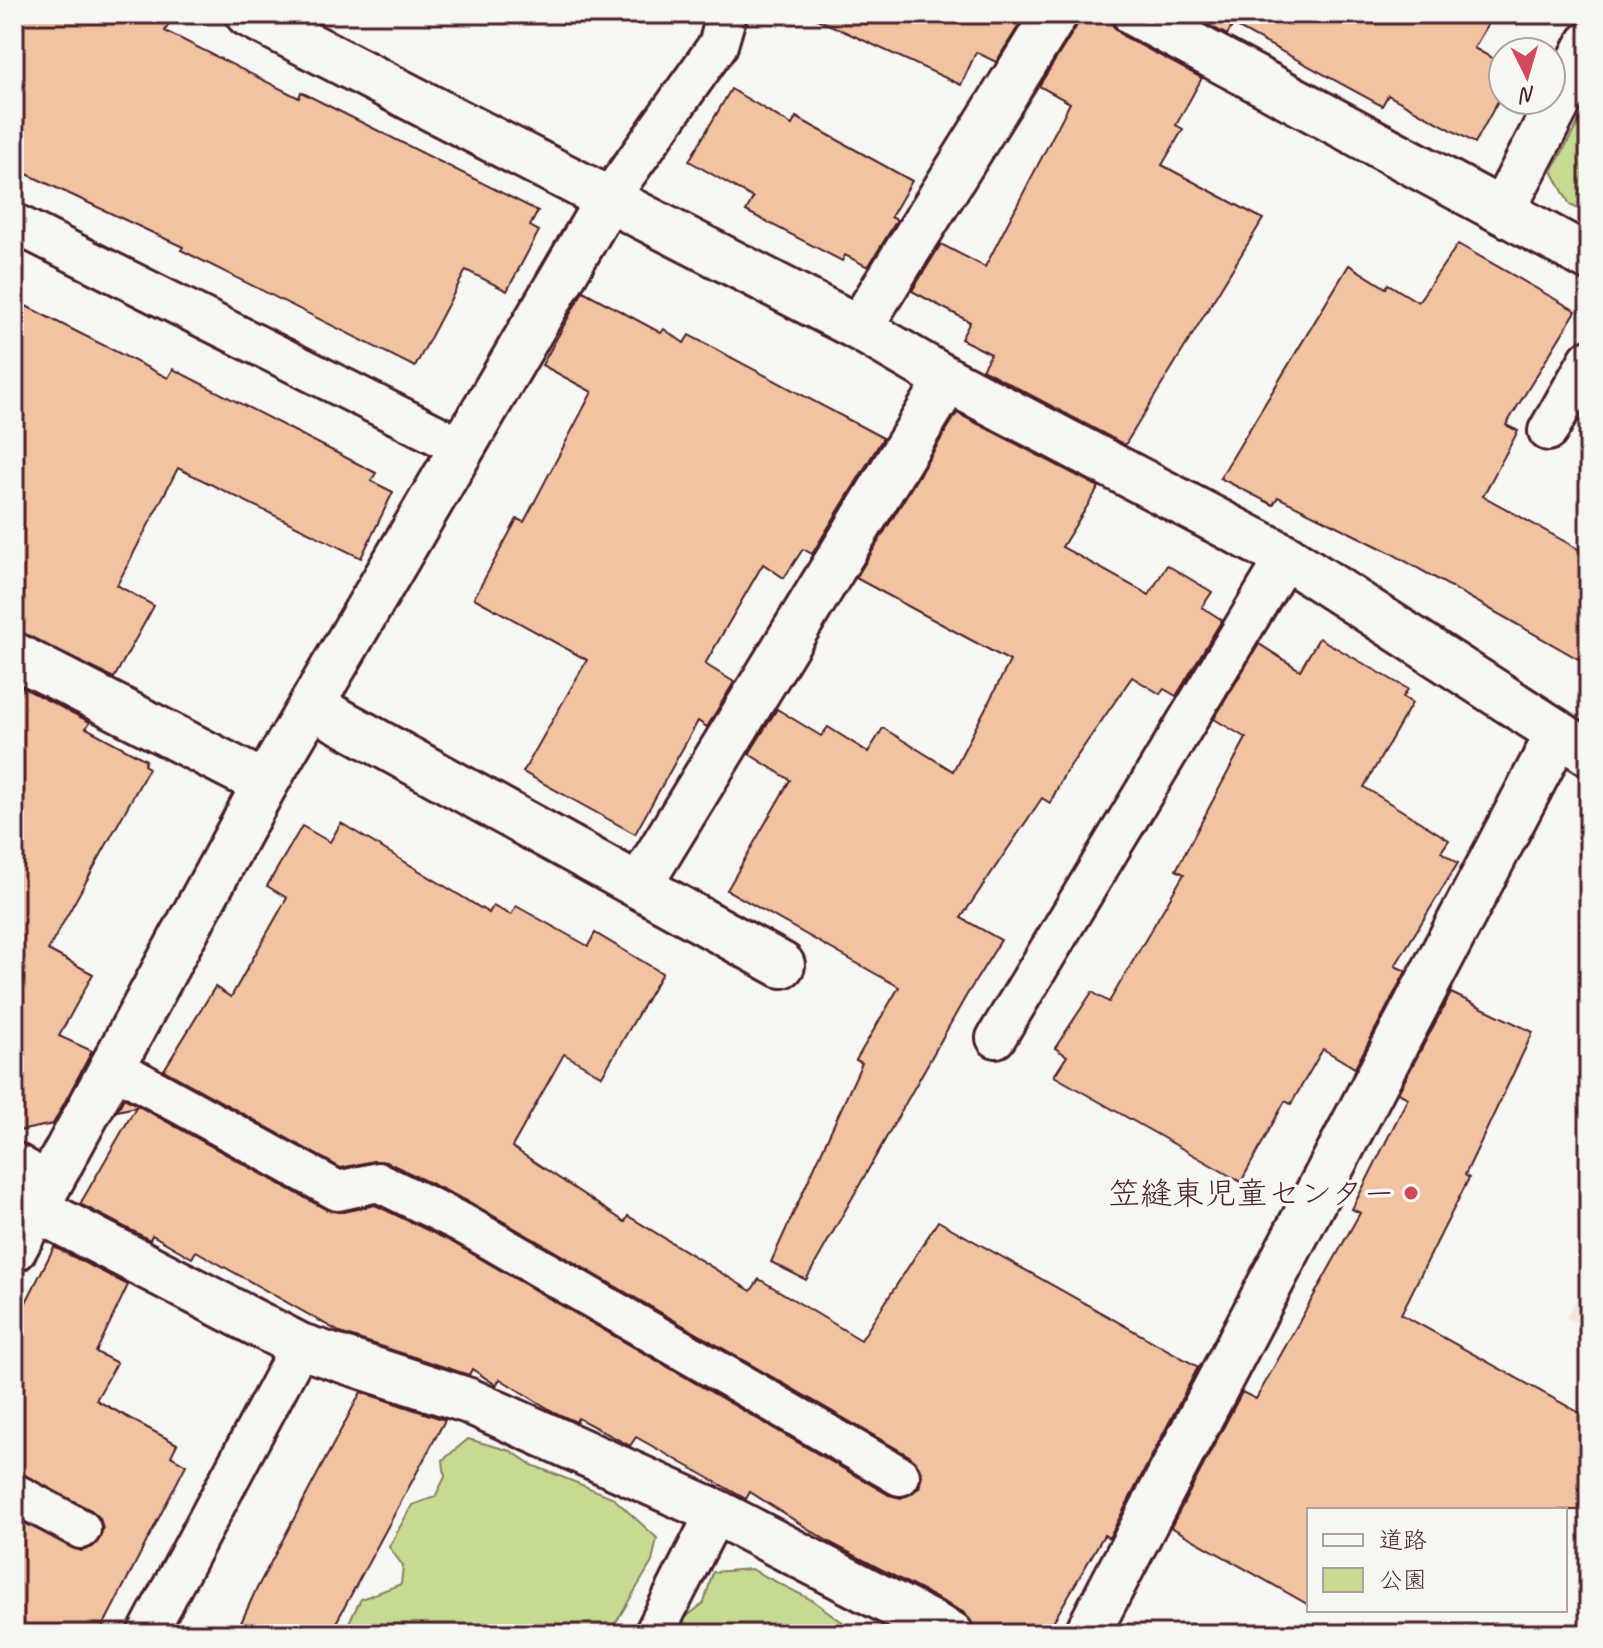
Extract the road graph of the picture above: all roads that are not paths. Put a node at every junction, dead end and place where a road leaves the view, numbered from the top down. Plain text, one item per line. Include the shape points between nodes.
1 (248, 14) edge
2 (727, 14) edge
3 (1055, 14) edge
4 (1135, 14) edge
5 (1589, 44) edge
6 (607, 201) junction
7 (1502, 211) junction
8 (14, 223) edge
9 (1589, 258) edge
10 (859, 328) junction
11 (1589, 359) edge
12 (948, 380) junction
13 (1548, 431) dead end
14 (461, 447) junction
15 (1286, 557) junction
16 (14, 655) edge
17 (312, 706) junction
18 (1574, 744) edge
19 (265, 784) junction
20 (639, 886) junction
21 (782, 965) dead end
22 (996, 1038) dead end
23 (113, 1067) junction
24 (14, 1162) edge
25 (44, 1197) junction
26 (14, 1249) edge
27 (300, 1346) junction
28 (900, 1476) dead end
29 (14, 1493) edge
30 (716, 1512) junction
31 (81, 1529) dead end
32 (147, 1634) edge
33 (654, 1634) edge
34 (951, 1634) edge
35 (1087, 1634) edge

1 - 6 street
2 - 6 lane via 718,45
3 - 10 street
4 - 7 street
5 - 7 street
6 - 10 street
6 - 14 street
7 - 9 street
8 - 14 lane
10 - 12 street
11 - 13 lane
12 - 15 street
12 - 20 street
14 - 17 street
15 - 18 street
15 - 22 lane
16 - 19 street
17 - 19 street
17 - 20 street
18 - 35 street
19 - 23 street
20 - 21 street
23 - 25 street
23 - 28 lane via 338,1191 378,1182 460,1222
24 - 25 lane
25 - 26 street
25 - 27 street
27 - 30 street via 469,1401
27 - 32 lane
29 - 31 lane
30 - 33 lane
30 - 34 street

